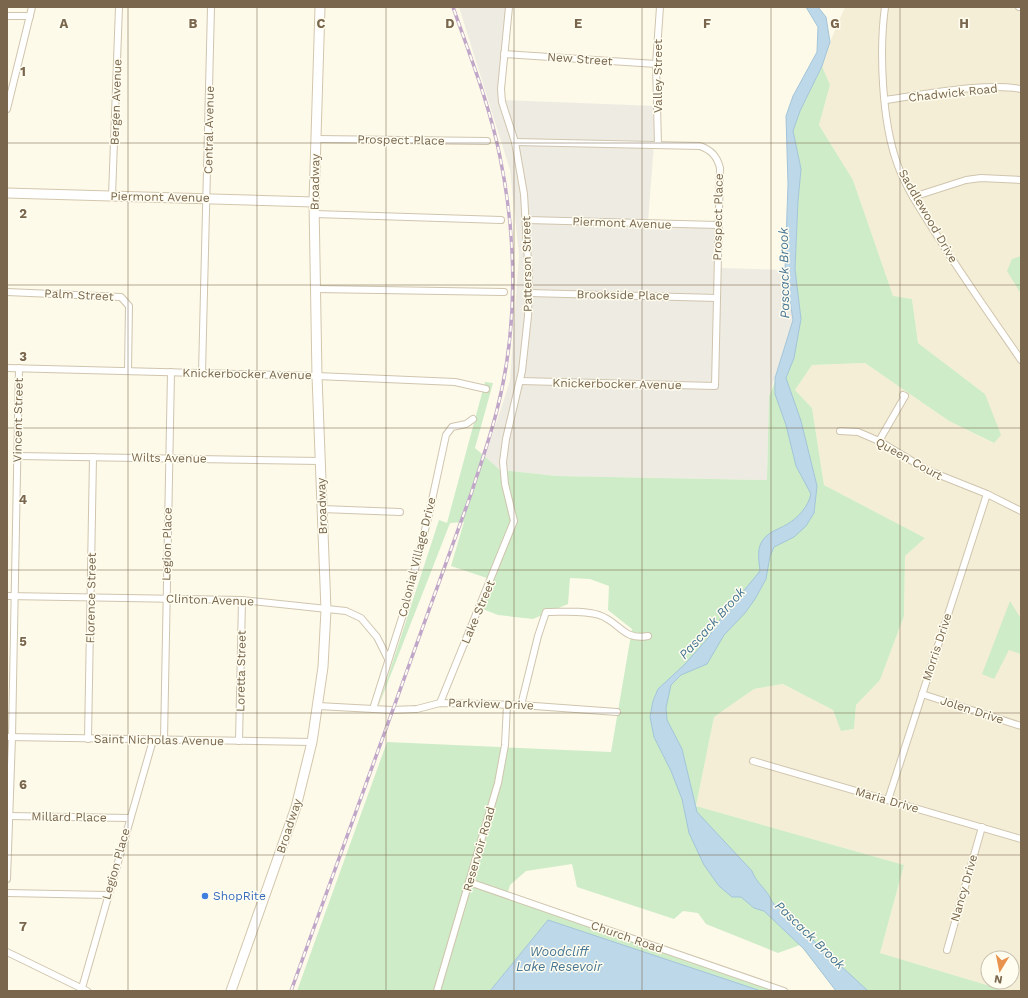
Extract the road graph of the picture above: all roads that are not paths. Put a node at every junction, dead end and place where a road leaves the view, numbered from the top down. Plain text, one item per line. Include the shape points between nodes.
1 (32, 7) edge
2 (119, 7) edge
3 (212, 7) edge
4 (320, 7) edge
5 (509, 7) edge
6 (660, 7) edge
7 (885, 7) edge
8 (7, 16) edge
9 (30, 16) junction
10 (504, 54) junction
11 (656, 64) junction
12 (1021, 89) edge
13 (885, 100) junction
14 (8, 101) edge
15 (7, 109) edge
16 (316, 139) junction
17 (487, 141) dead end
18 (515, 142) junction
19 (658, 145) junction
20 (1021, 180) edge
21 (7, 193) edge
22 (112, 196) junction
23 (914, 197) junction
24 (207, 198) junction
25 (314, 202) junction
26 (315, 214) junction
27 (500, 220) dead end
28 (527, 220) junction
29 (718, 225) junction
30 (316, 289) junction
31 (7, 292) edge
32 (504, 292) dead end
33 (529, 293) junction
34 (717, 298) junction
35 (1021, 360) edge
36 (7, 368) edge
37 (20, 368) junction
38 (128, 371) junction
39 (171, 372) junction
40 (202, 373) junction
41 (317, 376) junction
42 (520, 381) junction
43 (715, 386) joint
44 (486, 389) dead end
45 (903, 395) dead end
46 (473, 419) dead end
47 (840, 431) dead end
48 (879, 441) junction
49 (18, 456) junction
50 (93, 457) junction
51 (169, 458) junction
52 (320, 461) junction
53 (987, 494) junction
54 (322, 509) junction
55 (1021, 511) edge
56 (400, 512) dead end
57 (514, 520) joint
58 (7, 596) edge
59 (15, 596) junction
60 (91, 597) junction
61 (166, 599) junction
62 (242, 600) junction
63 (326, 610) junction
64 (648, 636) dead end
65 (388, 659) junction
66 (922, 694) junction
67 (440, 703) junction
68 (507, 704) junction
69 (521, 705) junction
70 (318, 706) junction
71 (373, 709) junction
72 (616, 712) dead end
73 (1021, 726) edge
74 (10, 737) edge
75 (88, 739) junction
76 (153, 740) junction
77 (164, 740) junction
78 (239, 741) junction
79 (312, 742) junction
80 (753, 760) dead end
81 (888, 800) junction
82 (9, 816) junction
83 (130, 818) junction
84 (982, 827) junction
85 (1021, 839) edge
86 (7, 879) edge
87 (469, 882) junction
88 (7, 893) edge
89 (107, 895) junction
90 (947, 950) dead end
91 (7, 951) edge
92 (7, 955) edge
93 (85, 990) edge
94 (231, 991) edge
95 (437, 991) edge
96 (784, 991) edge

1 - 9 street
2 - 22 street, Bergen Avenue
3 - 24 street, Central Avenue
4 - 16 street, Broadway
5 - 10 street, Patterson Street
6 - 11 street, Valley Street
7 - 13 street, Saddlewood Drive via 882,57
8 - 9 street
9 - 14 street
10 - 11 street, New Street
10 - 18 street, Patterson Street via 502,102
11 - 19 street, Valley Street
12 - 13 street, Chadwick Road via 974,89
13 - 23 street, Saddlewood Drive via 892,148
14 - 15 street
16 - 17 street, Prospect Place
16 - 25 street, Broadway
18 - 19 street, Prospect Place
18 - 28 street, Patterson Street
19 - 29 street, Prospect Place via 700,146 715,156 720,168
20 - 23 street via 966,180
21 - 22 street, Piermont Avenue
22 - 24 street, Piermont Avenue
23 - 35 street, Saddlewood Drive via 952,260
24 - 25 street, Piermont Avenue
24 - 40 street, Central Avenue
25 - 26 street, Broadway
26 - 27 street
26 - 30 street, Broadway
28 - 29 street, Piermont Avenue
28 - 33 street, Patterson Street
29 - 34 street, Prospect Place
30 - 32 street
30 - 41 street, Broadway
31 - 38 street, Palm Street via 121,297 129,306
33 - 34 street, Brookside Place
33 - 42 street, Patterson Street
34 - 43 street, Prospect Place
36 - 37 street, Knickerbocker Avenue
37 - 38 street, Knickerbocker Avenue
37 - 49 street, Vincent Street
38 - 39 street, Knickerbocker Avenue
39 - 40 street, Knickerbocker Avenue
39 - 51 street, Legion Place
40 - 41 street, Knickerbocker Avenue
41 - 44 street, Knickerbocker Avenue via 455,382
41 - 52 street, Broadway
42 - 43 street, Knickerbocker Avenue
42 - 57 street, Patterson Street via 503,462 505,484
45 - 48 street via 906,396
46 - 65 street, Colonial Village Drive via 466,424 452,427 446,435 430,514 406,605
47 - 48 street, Queen Court via 858,432
48 - 53 street, Queen Court via 927,470
49 - 50 street, Wilts Avenue
49 - 59 street, Vincent Street
50 - 51 street, Wilts Avenue
50 - 60 street, Florence Street
51 - 52 street, Wilts Avenue
51 - 61 street, Legion Place
52 - 54 street, Broadway
53 - 55 street, Queen Court
53 - 66 street, Morris Drive
54 - 56 street
54 - 63 street, Broadway
57 - 67 street, Lake Street
58 - 59 street, Clinton Avenue
59 - 60 street, Clinton Avenue
59 - 74 street, Vincent Street
60 - 61 street, Clinton Avenue
60 - 75 street, Florence Street
61 - 62 street, Clinton Avenue
61 - 77 street, Legion Place
62 - 63 street, Clinton Avenue
62 - 78 street, Loretta Street
63 - 65 street, Clinton Avenue via 346,611 361,618 377,637
63 - 70 street, Broadway
64 - 69 street via 629,636 608,619 594,614 546,612
65 - 71 street, Colonial Village Drive
66 - 73 street, Jolen Drive
66 - 81 street, Morris Drive
67 - 68 street, Parkview Drive
67 - 71 street, Parkview Drive via 417,709
68 - 69 street, Parkview Drive
68 - 87 street, Reservoir Road via 500,776
69 - 72 street, Parkview Drive
70 - 71 street, Parkview Drive
70 - 79 street, Broadway
74 - 75 street, Saint Nicholas Avenue
74 - 82 street, Vincent Street
75 - 76 street, Saint Nicholas Avenue
76 - 77 street, Saint Nicholas Avenue
76 - 83 street, Legion Place
77 - 78 street, Saint Nicholas Avenue
78 - 79 street, Saint Nicholas Avenue
79 - 94 street, Broadway via 288,830
80 - 81 street, Maria Drive
81 - 84 street, Maria Drive
82 - 83 street, Millard Place
82 - 86 street, Vincent Street
83 - 89 street, Legion Place
84 - 85 street, Maria Drive
84 - 90 street, Nancy Drive
87 - 95 street, Reservoir Road
87 - 96 street, Church Road
88 - 89 street
89 - 93 street, Legion Place
91 - 92 street
91 - 93 street

